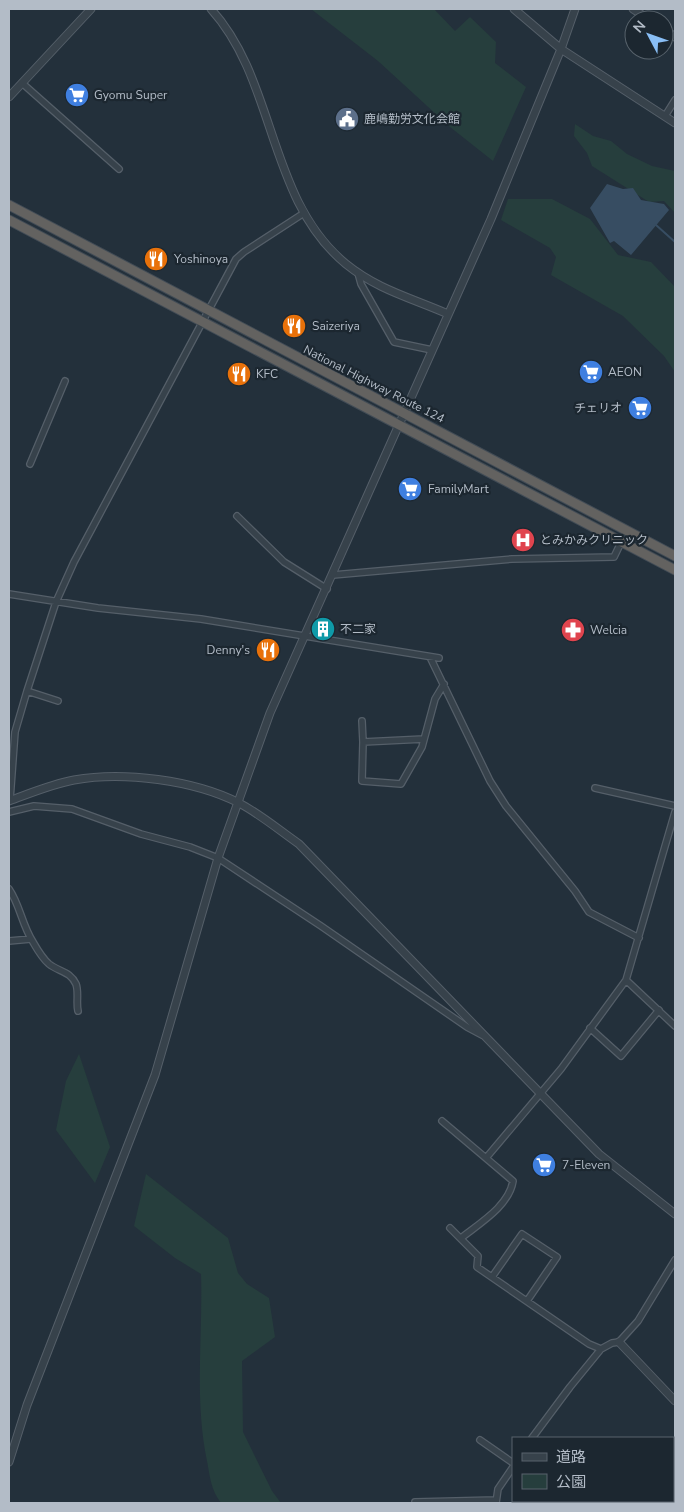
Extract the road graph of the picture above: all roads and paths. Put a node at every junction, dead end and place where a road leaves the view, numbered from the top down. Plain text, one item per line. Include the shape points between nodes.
1 (91, 9) edge
2 (211, 9) edge
3 (514, 9) edge
4 (575, 9) edge
5 (561, 49) junction
6 (22, 83) junction
7 (9, 97) edge
8 (675, 100) edge
9 (665, 116) junction
10 (675, 123) edge
11 (119, 169) dead end
12 (9, 205) edge
13 (304, 213) junction
14 (9, 220) edge
15 (358, 273) junction
16 (208, 311) junction
17 (448, 314) junction
18 (203, 321) junction
19 (432, 350) junction
20 (64, 381) dead end
21 (405, 413) junction
22 (400, 425) junction
23 (30, 464) dead end
24 (238, 516) dead end
25 (627, 530) junction
26 (621, 542) junction
27 (675, 556) edge
28 (675, 570) edge
29 (333, 575) junction
30 (327, 589) junction
31 (9, 594) edge
32 (56, 602) junction
33 (305, 637) junction
34 (430, 657) junction
35 (439, 658) dead end
36 (444, 684) junction
37 (27, 691) junction
38 (58, 701) dead end
39 (362, 721) dead end
40 (424, 740) junction
41 (363, 742) junction
42 (595, 788) dead end
43 (10, 801) edge
44 (238, 802) junction
45 (675, 806) edge
46 (9, 812) edge
47 (675, 812) edge
48 (218, 858) junction
49 (9, 889) edge
50 (640, 938) junction
51 (31, 939) junction
52 (9, 941) edge
53 (626, 980) junction
54 (658, 1010) junction
55 (78, 1011) dead end
56 (675, 1026) edge
57 (590, 1028) junction
58 (482, 1035) junction
59 (541, 1094) junction
60 (442, 1121) dead end
61 (486, 1158) junction
62 (675, 1214) edge
63 (450, 1228) dead end
64 (461, 1238) junction
65 (675, 1260) edge
66 (492, 1277) junction
67 (527, 1301) junction
68 (619, 1342) junction
69 (602, 1349) junction
70 (675, 1401) edge
71 (533, 1437) edge
72 (480, 1440) dead end
73 (9, 1462) edge
74 (512, 1462) edge
75 (512, 1468) edge
76 (496, 1501) edge
77 (415, 1502) edge

1 - 6 street
2 - 13 street via 229,29 243,54
3 - 5 street
4 - 5 street
5 - 9 street
5 - 17 street
6 - 7 street
6 - 11 street
8 - 9 street
9 - 10 street
12 - 16 highway, National Highway Route 124
13 - 15 street via 326,244
13 - 16 street via 236,259
14 - 18 highway, National Highway Route 124
15 - 17 street via 384,289
15 - 19 street via 394,342
16 - 18 street
16 - 21 highway, National Highway Route 124
17 - 19 street
18 - 22 highway, National Highway Route 124
18 - 32 street via 74,562
19 - 21 street
20 - 23 street
21 - 22 street
21 - 25 highway, National Highway Route 124
22 - 26 highway, National Highway Route 124
22 - 29 street
24 - 30 street via 284,562
25 - 26 street
25 - 27 highway, National Highway Route 124
26 - 28 highway, National Highway Route 124
26 - 29 street via 614,557 512,559
29 - 30 street
30 - 33 street
31 - 32 street
32 - 33 street via 201,619
32 - 37 street
33 - 34 street
33 - 44 street via 270,714
34 - 35 street
34 - 36 street
36 - 40 street via 435,699
36 - 50 street via 490,781 506,806 575,890 589,912
37 - 38 street
37 - 43 street via 15,732
39 - 41 street
40 - 41 street
40 - 41 street via 401,784 362,781
42 - 45 street
43 - 44 street via 76,779 118,776 172,780
44 - 48 street
44 - 58 street via 299,844
46 - 48 street via 34,806 72,810 141,834 190,846
47 - 50 street
48 - 58 street
48 - 73 street via 155,1075 27,1405
49 - 51 street via 18,902
50 - 53 street
51 - 52 street
51 - 55 street via 50,964 70,974 77,986
53 - 54 street
53 - 57 street
54 - 56 street
54 - 57 street via 620,1056
57 - 59 street
58 - 59 street
59 - 61 street
59 - 62 street via 599,1154
60 - 61 street
61 - 64 street via 514,1181 512,1188 498,1208
63 - 64 street
64 - 66 street via 478,1256 477,1267
65 - 68 street via 638,1321
66 - 67 street
66 - 67 street via 522,1234 556,1257
67 - 69 street via 589,1344
68 - 69 street
68 - 70 street
69 - 71 street
72 - 74 street
75 - 76 street via 498,1489
76 - 77 street

